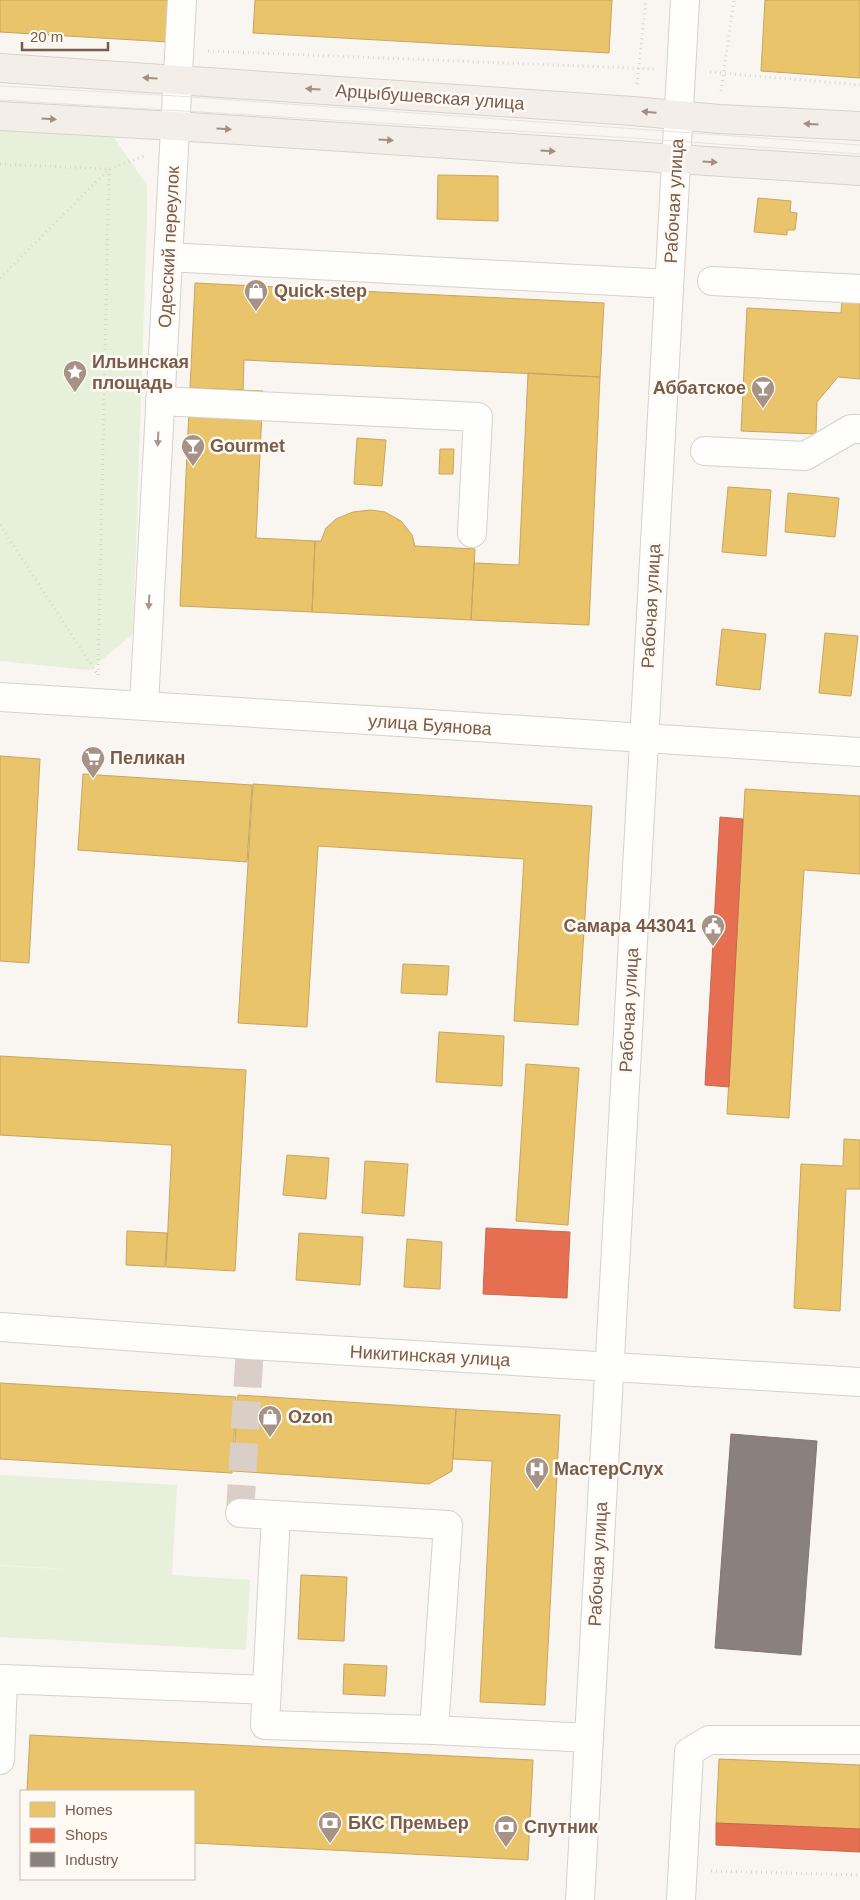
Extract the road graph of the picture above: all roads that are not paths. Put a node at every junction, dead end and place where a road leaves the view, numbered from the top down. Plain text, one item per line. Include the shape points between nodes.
1 (182, 0) edge
2 (685, 0) edge
3 (0, 68) edge
4 (178, 79) junction
5 (678, 114) junction
6 (0, 116) edge
7 (860, 126) edge
8 (175, 136) junction
9 (676, 159) junction
10 (860, 171) edge
11 (168, 258) junction
12 (712, 281) dead end
13 (669, 284) junction
14 (860, 289) edge
15 (160, 401) junction
16 (860, 430) edge
17 (705, 451) dead end
18 (472, 533) dead end
19 (0, 697) edge
20 (144, 705) junction
21 (644, 740) junction
22 (860, 752) edge
23 (0, 1327) edge
24 (609, 1367) junction
25 (860, 1382) edge
26 (240, 1513) dead end
27 (276, 1516) junction
28 (267, 1690) junction
29 (434, 1730) junction
30 (589, 1738) junction
31 (860, 1740) edge
32 (0, 1760) edge
33 (580, 1900) edge
34 (681, 1900) edge

1 - 4 street, Одесский переулок
2 - 5 street, Рабочая улица
4 -> 3 main road, Арцыбушевская улица
5 -> 4 main road, Арцыбушевская улица
4 - 8 street, Одесский переулок
7 -> 5 main road, Арцыбушевская улица
5 - 9 street, Рабочая улица
6 -> 8 main road
8 -> 9 main road
8 - 11 street, Одесский переулок
9 -> 10 main road
9 - 13 street, Рабочая улица
11 - 13 street
11 - 15 street, Одесский переулок
12 - 14 street
13 - 21 street, Рабочая улица
15 - 18 street via 478,417
15 -> 20 street, Одесский переулок
16 - 17 street via 851,429 806,456
19 - 20 street, улица Буянова
20 - 21 street, улица Буянова
21 - 22 street, улица Буянова
21 - 24 street, Рабочая улица
23 - 24 street, Никитинская улица
24 - 25 street, Никитинская улица
24 - 30 street, Рабочая улица
26 - 27 street
27 - 28 street
27 - 29 street via 448,1524
28 - 29 street via 265,1725
28 - 32 street via 3,1679
29 - 30 street
30 - 33 street, Рабочая улица
31 - 34 street via 709,1740 689,1752

